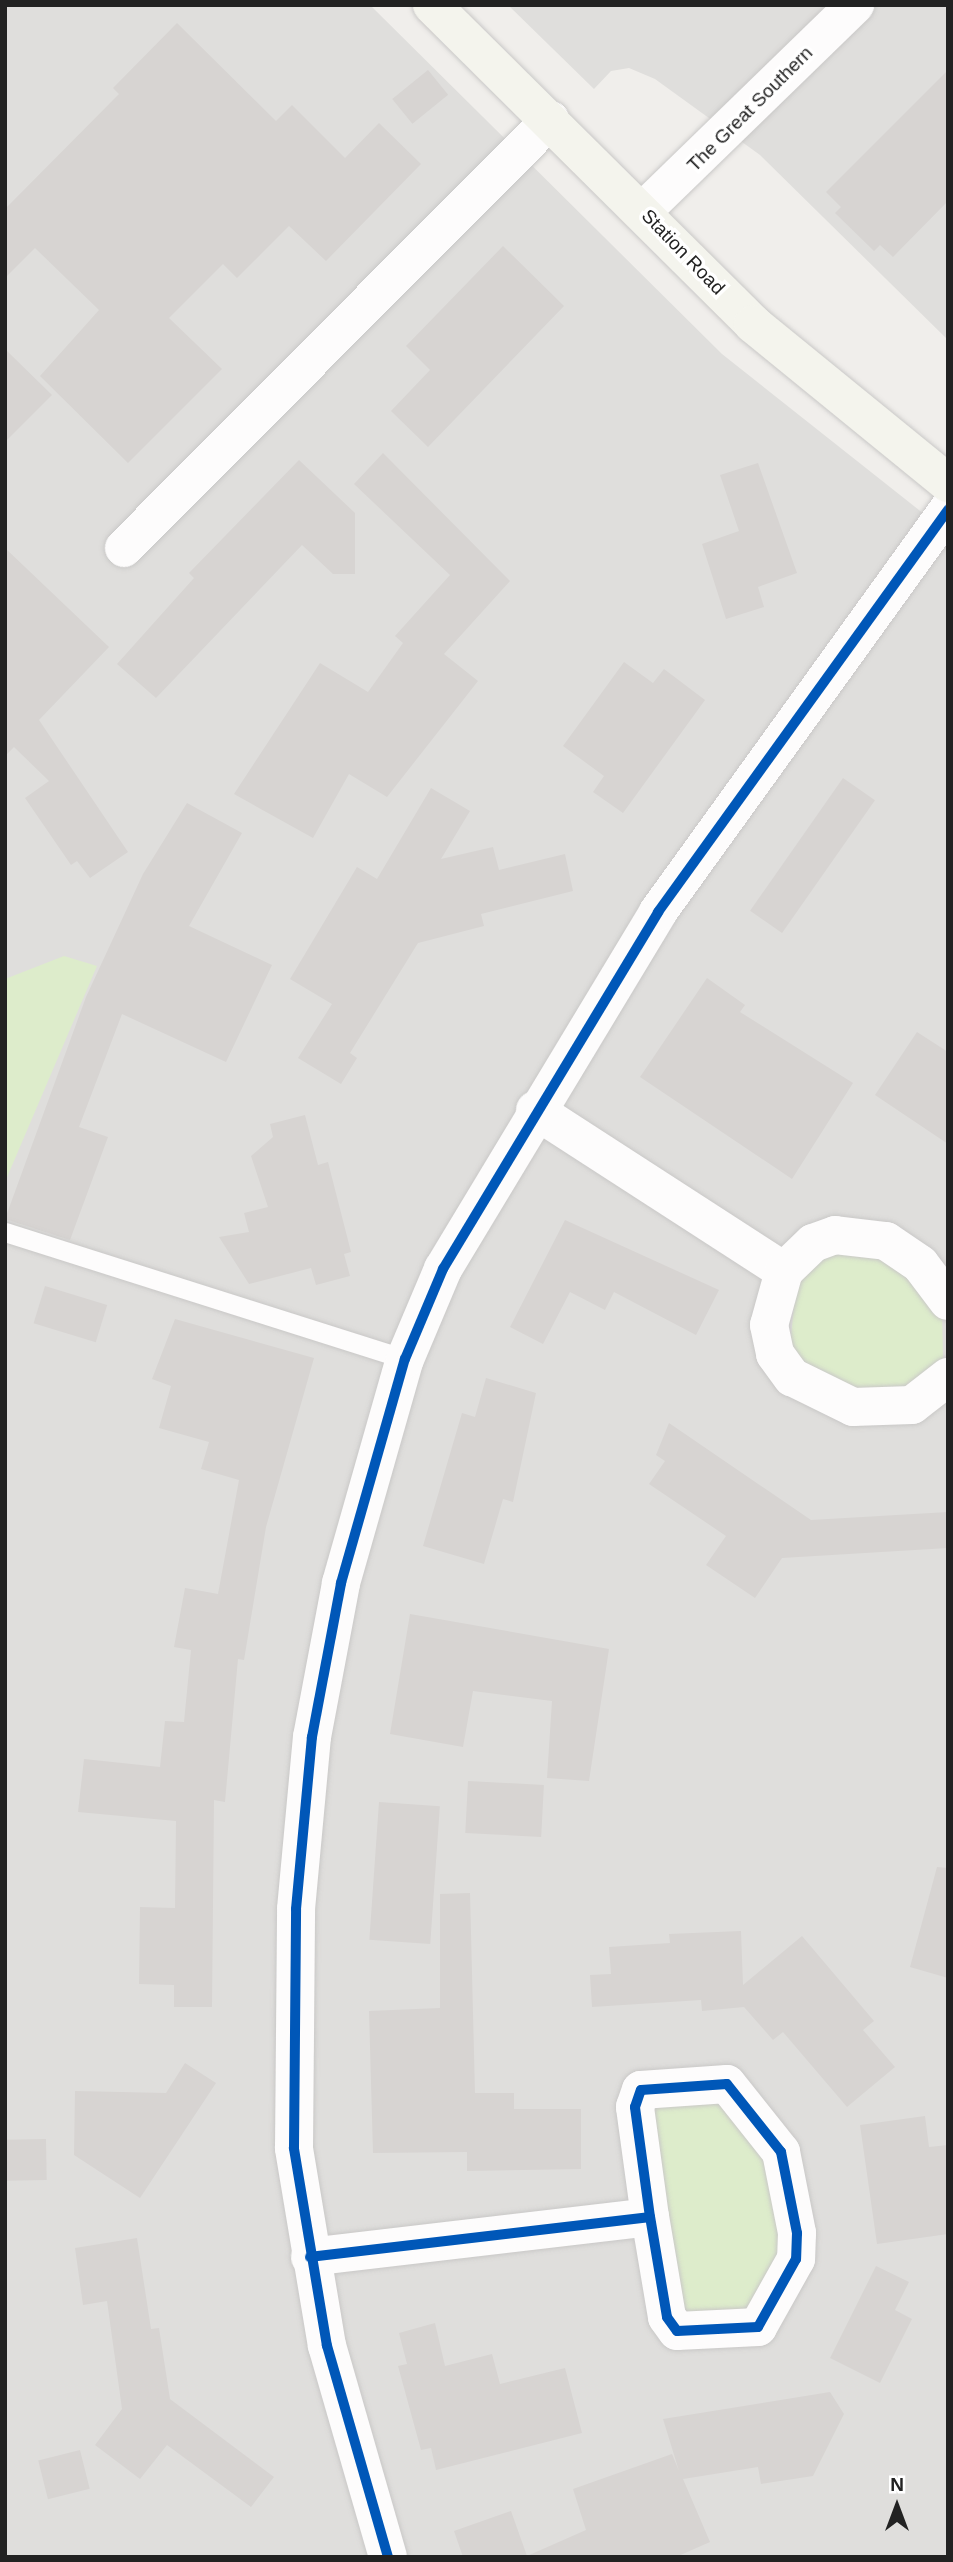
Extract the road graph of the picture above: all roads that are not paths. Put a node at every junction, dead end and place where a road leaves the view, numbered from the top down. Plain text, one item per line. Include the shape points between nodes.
1 (432, 5) edge
2 (855, 5) edge
3 (550, 120) junction
4 (643, 211) junction
5 (948, 482) edge
6 (948, 510) edge
7 (124, 548) dead end
8 (535, 1110) junction
9 (5, 1232) edge
10 (784, 1271) junction
11 (948, 1301) edge
12 (405, 1359) junction
13 (948, 1377) edge
14 (650, 2217) junction
15 (310, 2257) junction
16 (388, 2557) edge

1 - 3 main road, Station Road
2 - 4 street, The Great Southern
3 - 4 main road, Station Road
3 - 7 street
4 - 5 main road, Station Road via 753,324
6 - 8 street via 745,785
8 - 10 street
8 - 12 street via 443,1269
9 - 12 lane
10 - 11 street via 813,1243 864,1234 920,1264
10 - 13 street via 769,1325 775,1354 792,1377 853,1407 890,1410 912,1405
12 - 15 street via 341,1583 313,1737 296,1922 295,2148
14 - 14 street via 635,2107 640,2091 727,2084 782,2152 797,2233 796,2259 758,2327 677,2331 667,2317
14 - 15 street
15 - 16 street via 346,2428

